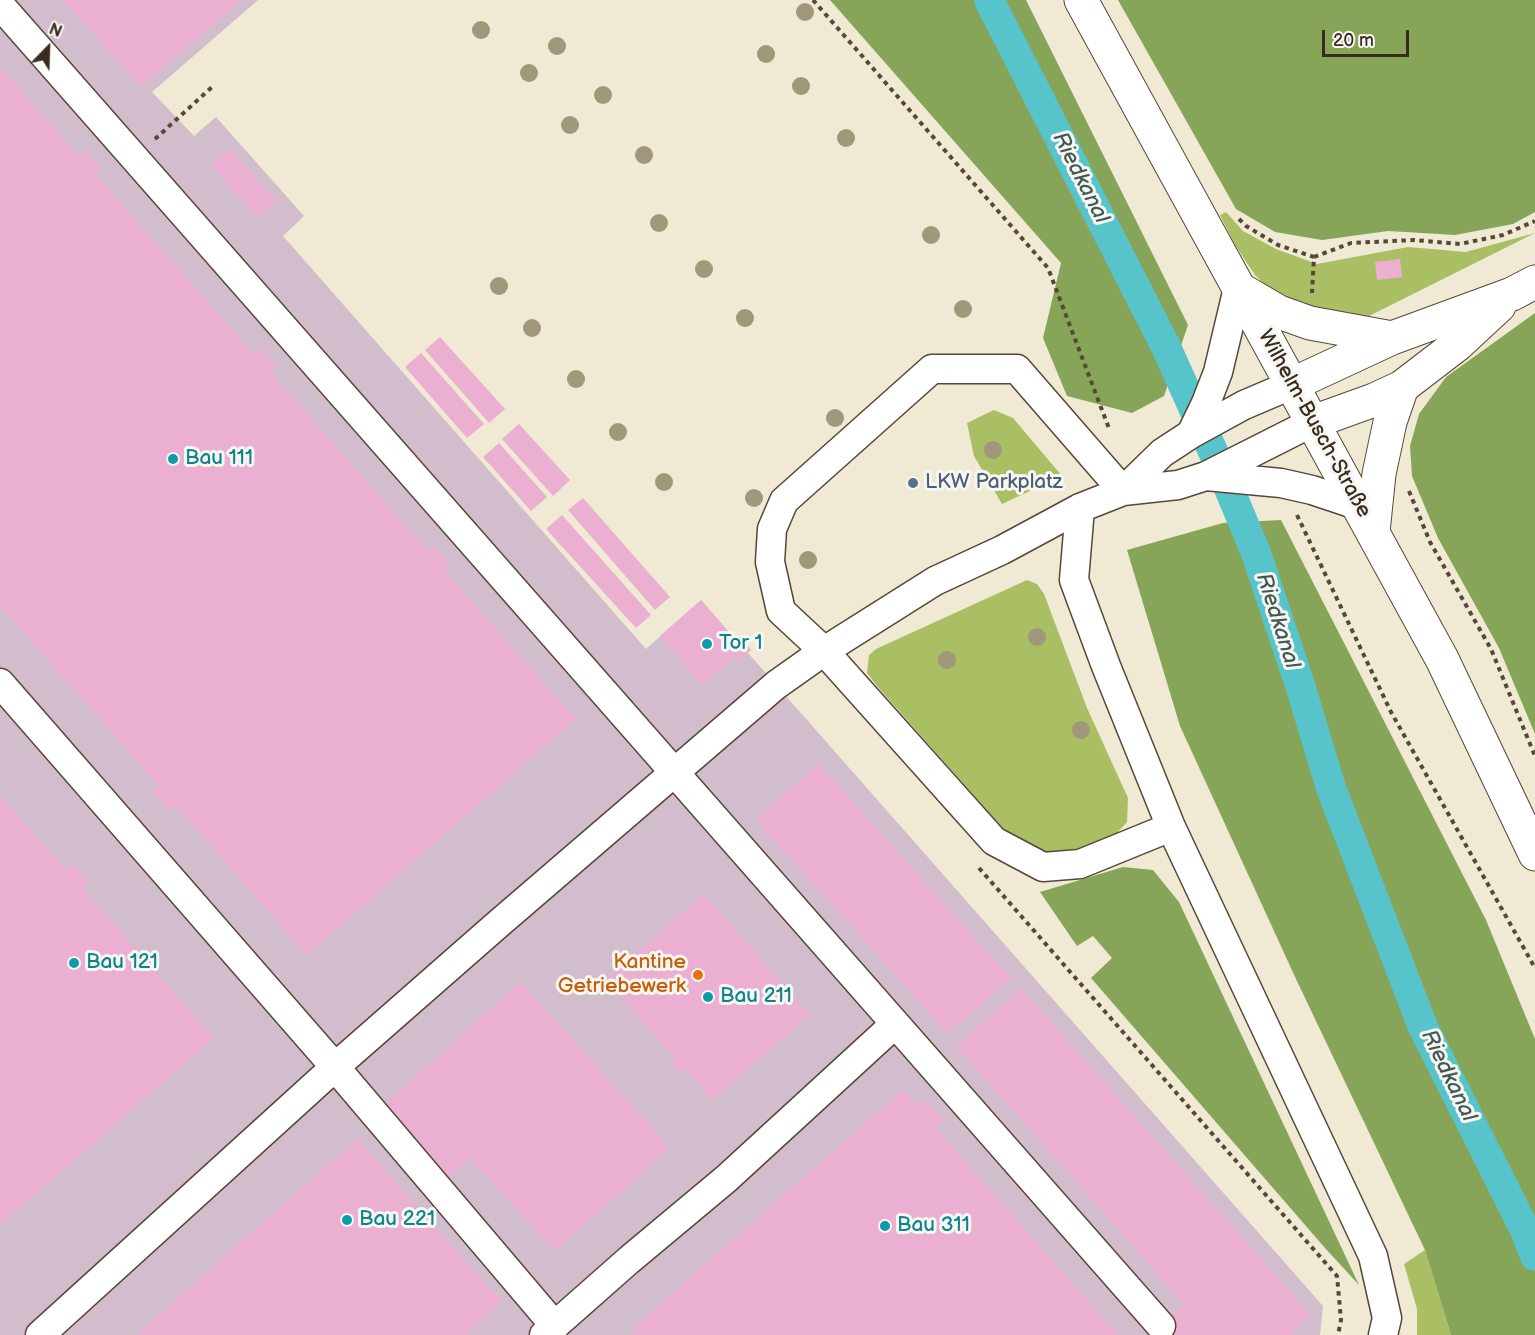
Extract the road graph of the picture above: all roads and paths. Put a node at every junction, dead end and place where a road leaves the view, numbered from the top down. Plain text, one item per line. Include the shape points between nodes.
1 (813, 0) edge
2 (1081, 0) edge
3 (0, 5) edge
4 (212, 87) dead end
5 (134, 158) junction
6 (1232, 212) dead end
7 (1535, 221) edge
8 (1314, 257) junction
9 (1238, 288) junction
10 (1523, 288) edge
11 (1310, 323) junction
12 (1392, 338) junction
13 (1291, 385) junction
14 (1402, 387) junction
15 (1204, 419) junction
16 (1313, 422) junction
17 (1112, 438) dead end
18 (1240, 470) junction
19 (1281, 483) junction
20 (1408, 488) dead end
21 (1122, 491) junction
22 (1080, 508) junction
23 (1366, 519) junction
24 (824, 651) junction
25 (0, 683) edge
26 (1535, 756) edge
27 (674, 773) junction
28 (1171, 827) junction
29 (1535, 854) edge
30 (975, 864) dead end
31 (1535, 968) edge
32 (895, 1024) junction
33 (335, 1067) junction
34 (1161, 1326) dead end
35 (549, 1330) edge
36 (40, 1335) edge
37 (1338, 1335) edge
38 (1383, 1335) edge

1 - 17 path via 1048,268
2 - 9 main road, Wilhelm-Busch-Straße
3 - 5 lane
4 - 5 path
5 - 27 lane
6 - 8 path via 1246,226 1278,245
7 - 8 path via 1503,234 1460,244 1414,240 1351,243
8 - 11 path
9 - 11 main road via 1279,312
9 - 13 main road, Wilhelm-Busch-Straße
9 - 15 lane
10 - 12 main road
10 - 14 main road
11 - 12 main road
12 - 13 main road
13 - 15 lane
13 - 16 main road, Wilhelm-Busch-Straße
14 - 16 main road
14 - 23 main road
15 - 21 lane
16 - 18 lane
16 - 23 main road, Wilhelm-Busch-Straße
18 - 19 lane
18 - 21 lane via 1178,485
19 - 23 lane via 1312,490
19 - 31 path via 1390,712
20 - 26 path via 1430,542 1491,649
21 - 22 lane
21 - 24 lane via 1017,369 932,369 784,501 772,529 770,562 781,611
22 - 24 lane via 935,581
22 - 28 lane via 1074,580
23 - 29 main road, Wilhelm-Busch-Straße via 1442,659
24 - 27 lane via 776,685
24 - 28 lane via 994,841 1044,867 1080,864
25 - 33 lane
27 - 32 lane
27 - 33 lane
28 - 38 lane via 1373,1256 1387,1317
30 - 37 path via 1337,1276 1341,1320
32 - 34 lane
32 - 35 lane via 726,1179
33 - 35 lane
33 - 36 lane

